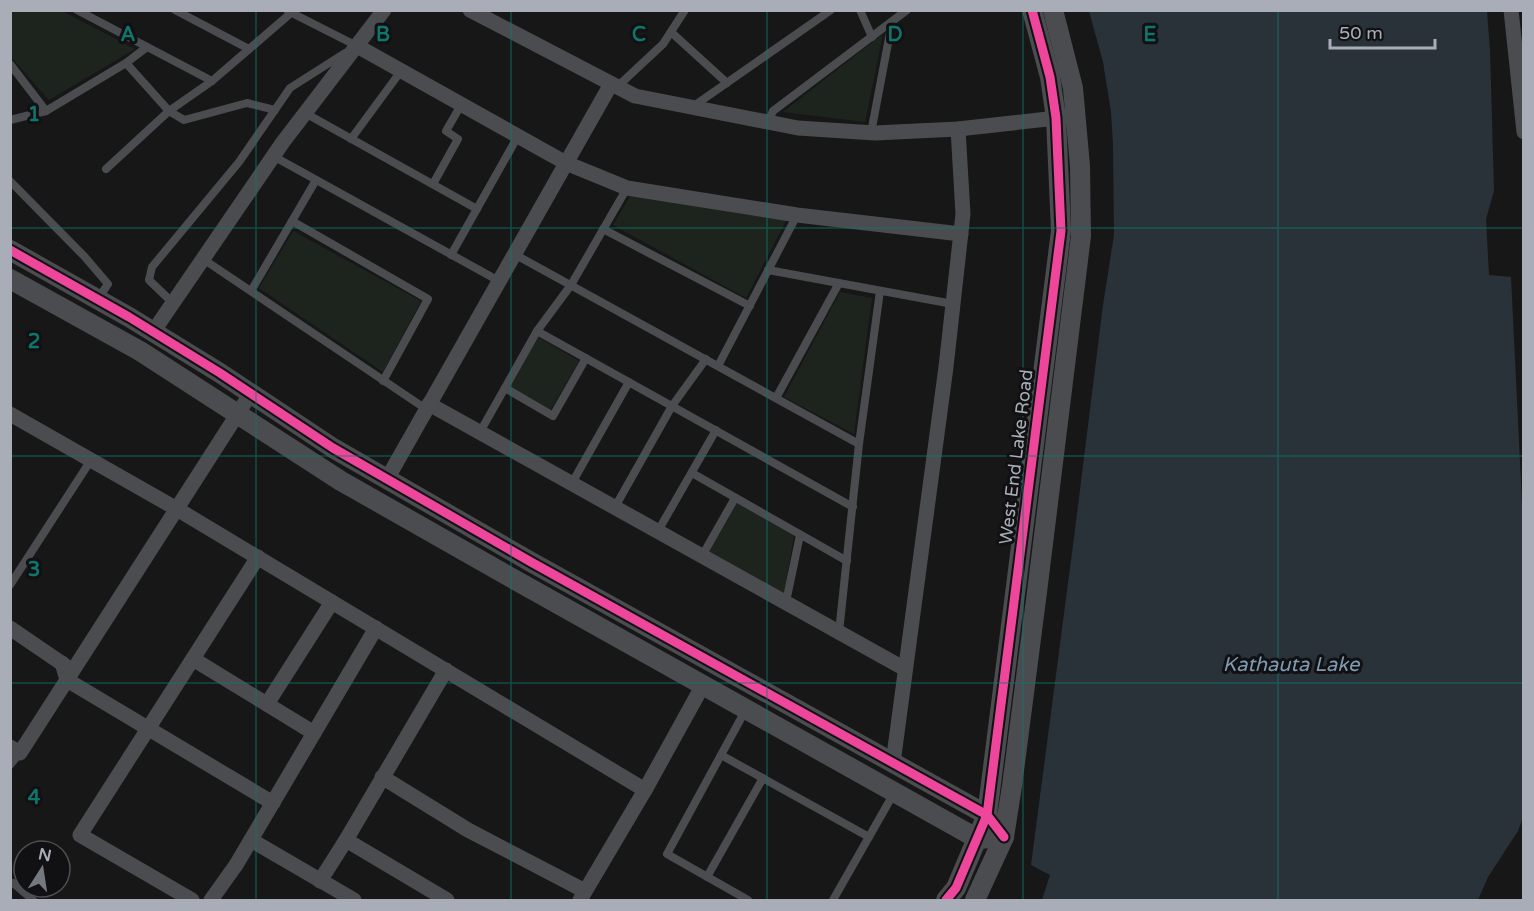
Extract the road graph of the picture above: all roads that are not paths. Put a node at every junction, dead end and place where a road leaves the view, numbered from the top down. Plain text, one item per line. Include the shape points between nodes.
1 (77, 10) edge
2 (175, 10) edge
3 (384, 10) edge
4 (470, 10) edge
5 (685, 10) edge
6 (831, 10) edge
7 (860, 10) edge
8 (907, 10) edge
9 (1032, 10) edge
10 (1053, 10) edge
11 (1511, 10) edge
12 (289, 12) edge
13 (892, 22) junction
14 (671, 32) junction
15 (872, 37) junction
16 (357, 46) junction
17 (147, 47) junction
18 (249, 49) junction
19 (126, 63) junction
20 (10, 64) edge
21 (401, 71) junction
22 (212, 81) junction
23 (727, 83) junction
24 (614, 85) junction
25 (461, 105) junction
26 (697, 108) junction
27 (275, 110) junction
28 (46, 111) junction
29 (169, 111) junction
30 (305, 113) junction
31 (1065, 117) junction
32 (10, 120) edge
33 (768, 122) junction
34 (958, 129) junction
35 (1524, 132) edge
36 (871, 133) junction
37 (518, 136) junction
38 (351, 139) junction
39 (273, 156) junction
40 (566, 163) junction
41 (106, 170) dead end
42 (316, 180) junction
43 (10, 181) edge
44 (433, 184) junction
45 (627, 188) junction
46 (477, 209) junction
47 (797, 215) junction
48 (292, 221) junction
49 (603, 229) junction
50 (961, 234) junction
51 (10, 250) edge
52 (514, 254) junction
53 (451, 255) junction
54 (203, 259) junction
55 (768, 270) junction
56 (10, 279) edge
57 (499, 281) junction
58 (839, 283) junction
59 (571, 285) junction
60 (250, 291) junction
61 (880, 291) junction
62 (98, 299) junction
63 (173, 303) junction
64 (953, 304) junction
65 (750, 306) junction
66 (537, 331) junction
67 (153, 332) junction
68 (586, 358) junction
69 (706, 359) junction
70 (718, 366) junction
71 (383, 381) junction
72 (629, 382) junction
73 (505, 388) junction
74 (251, 393) junction
75 (776, 398) junction
76 (672, 406) junction
77 (427, 407) junction
78 (10, 414) edge
79 (237, 414) junction
80 (716, 430) junction
81 (480, 432) junction
82 (859, 444) junction
83 (91, 460) junction
84 (692, 473) junction
85 (387, 479) junction
86 (572, 483) junction
87 (735, 498) junction
88 (615, 507) junction
89 (853, 507) junction
90 (177, 508) junction
91 (658, 531) junction
92 (800, 535) junction
93 (702, 556) junction
94 (258, 557) junction
95 (847, 561) junction
96 (10, 585) edge
97 (332, 602) junction
98 (786, 602) junction
99 (10, 628) edge
100 (376, 628) junction
101 (839, 632) junction
102 (192, 659) junction
103 (906, 669) junction
104 (446, 670) junction
105 (67, 671) junction
106 (702, 685) junction
107 (267, 704) junction
108 (746, 709) junction
109 (148, 728) junction
110 (314, 733) junction
111 (14, 755) edge
112 (721, 755) junction
113 (893, 764) junction
114 (382, 777) junction
115 (763, 778) junction
116 (645, 790) junction
117 (894, 793) junction
118 (273, 803) junction
119 (987, 815) junction
120 (869, 837) junction
121 (1004, 837) junction
122 (978, 839) junction
123 (251, 840) junction
124 (346, 840) junction
125 (707, 877) junction
126 (320, 880) junction
127 (11, 884) edge
128 (583, 896) edge
129 (33, 900) edge
130 (192, 900) edge
131 (212, 900) edge
132 (354, 900) edge
133 (445, 900) edge
134 (748, 900) edge
135 (833, 900) edge
136 (946, 900) edge
137 (975, 900) edge

1 - 17 lane
2 - 18 lane
3 - 16 street
4 - 24 street
5 - 14 lane
6 - 23 lane
7 - 15 lane
8 - 13 lane
9 - 31 street, West End Lake Road
10 - 31 street, West End Lake Road via 1072,88
11 - 35 street
12 - 16 lane
12 - 18 lane
13 - 15 lane
13 - 36 lane
14 - 23 lane
14 - 24 lane via 663,44
15 - 33 lane via 773,111
16 - 21 street
16 - 27 lane via 290,88
16 - 30 street
17 - 19 lane
17 - 22 lane
18 - 22 lane
19 - 28 lane
19 - 29 lane
20 - 28 lane
21 - 25 street
21 - 38 lane
22 - 29 lane
23 - 26 lane via 698,103
24 - 26 street via 635,96
24 - 40 street
25 - 37 street
25 - 44 lane via 446,131 458,139
26 - 33 street
27 - 29 lane via 247,103 184,120
27 - 63 lane via 239,162 152,267 149,280
28 - 32 lane
29 - 41 lane
30 - 38 lane
30 - 39 street
31 - 34 street
31 - 119 street, West End Lake Road via 1061,231
31 - 121 street, West End Lake Road via 1080,166 1081,236
33 - 36 street
34 - 36 street
34 - 50 street
37 - 40 street
37 - 46 lane
38 - 44 lane
39 - 42 lane
39 - 54 street
40 - 45 street
40 - 52 street
42 - 48 lane
42 - 53 lane
43 - 62 lane via 108,284
44 - 46 lane
45 - 47 street
45 - 49 lane
46 - 53 lane
47 - 50 street
47 - 55 lane
48 - 60 lane
48 - 71 lane via 429,299
49 - 59 lane
49 - 65 lane
50 - 64 street
51 - 62 street
52 - 57 street
52 - 59 lane
53 - 57 lane
54 - 60 lane
54 - 63 street
55 - 58 lane
55 - 65 lane
56 - 79 street via 140,351
57 - 77 street
58 - 61 lane
58 - 75 lane
59 - 66 lane
59 - 69 lane
60 - 71 lane
61 - 64 lane
61 - 82 lane
62 - 67 street
63 - 67 street
64 - 103 street
65 - 70 lane
66 - 68 lane
66 - 73 lane
67 - 74 street
68 - 72 lane
68 - 73 lane via 553,416
69 - 70 lane
69 - 76 lane
70 - 75 lane
71 - 77 lane
72 - 76 lane
72 - 86 lane
73 - 81 lane
74 - 79 street
74 - 85 street
75 - 82 lane
76 - 80 lane
76 - 88 lane
77 - 81 street
77 - 85 street
78 - 83 street
79 - 90 street
79 - 106 street via 341,481
80 - 84 lane
80 - 89 lane
81 - 86 street
82 - 89 lane
83 - 90 street
83 - 96 lane
84 - 87 lane
84 - 91 lane
85 - 113 street
86 - 88 street
87 - 92 lane
87 - 93 lane
88 - 91 street
89 - 95 lane
90 - 94 street
90 - 105 street
91 - 93 street
92 - 95 lane
92 - 98 lane
93 - 98 street
94 - 97 street
94 - 102 street
95 - 101 lane
97 - 100 street
97 - 107 street
98 - 101 street
99 - 105 street
100 - 104 street
100 - 110 street
101 - 103 street
102 - 107 street
102 - 109 street
103 - 113 street
104 - 114 street
104 - 116 street
105 - 109 street
105 - 111 street
106 - 108 street
106 - 116 street
107 - 110 street
108 - 112 lane
108 - 117 street
109 - 118 street
109 - 130 street via 80,835
110 - 118 street
112 - 115 lane
112 - 125 lane via 667,854
113 - 119 street
114 - 124 street
114 - 128 street
115 - 120 lane
115 - 125 lane
116 - 128 street
117 - 120 lane
117 - 122 street
118 - 123 street
119 - 121 street
119 - 122 street, West End Lake Road
120 - 135 lane
121 - 122 street
121 - 137 street, West End Lake Road
122 - 136 street, West End Lake Road via 956,888
123 - 126 street
123 - 131 street
124 - 126 street
124 - 133 street
125 - 134 lane
126 - 132 street
127 - 129 lane

